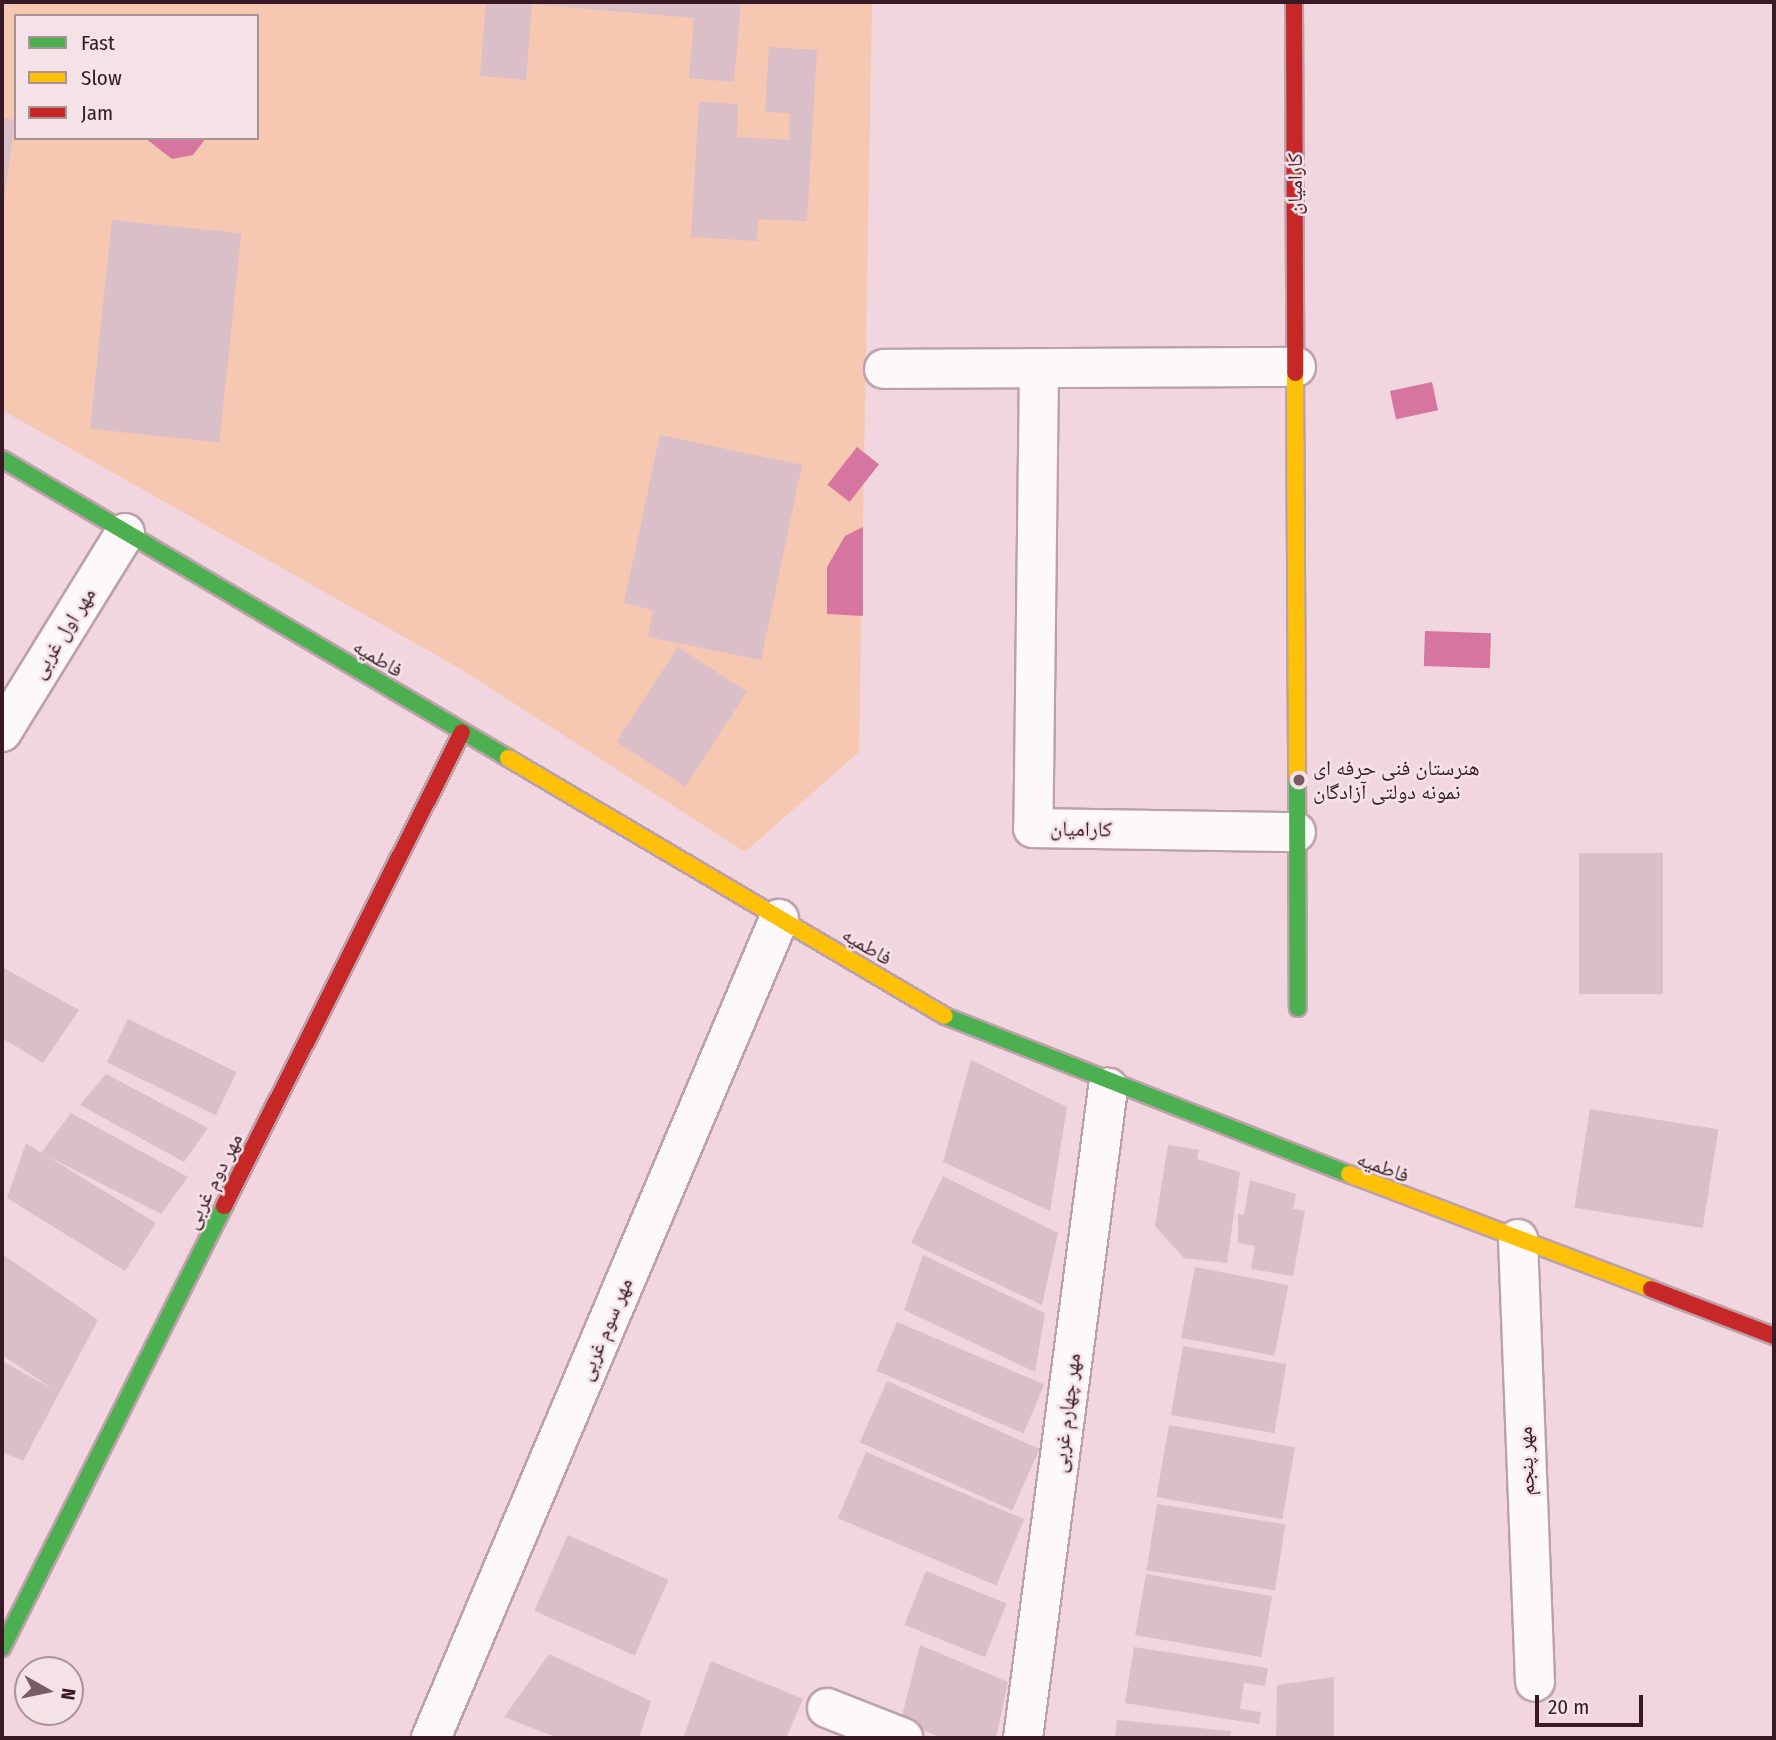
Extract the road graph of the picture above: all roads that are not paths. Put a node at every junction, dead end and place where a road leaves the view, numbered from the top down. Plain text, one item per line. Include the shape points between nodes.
1 (1294, 2) edge
2 (1296, 367) junction
3 (884, 369) dead end
4 (1039, 369) junction
5 (2, 459) edge
6 (125, 533) junction
7 (2, 732) edge
8 (462, 732) junction
9 (1296, 832) junction
10 (779, 919) junction
11 (1298, 1007) dead end
12 (1108, 1088) junction
13 (1518, 1240) junction
14 (1774, 1336) edge
15 (2, 1648) edge
16 (1535, 1682) dead end
17 (827, 1708) dead end
18 (431, 1738) edge
19 (903, 1738) edge
20 (1023, 1738) edge

1 - 2 street, کارامیان
2 - 4 street
2 - 9 street, کارامیان
3 - 4 street
4 - 9 street, کارامیان via 1033,828
5 - 6 street, فاطمیه
6 - 7 street, مهر اول غربی
6 - 8 street, فاطمیه
8 - 10 street, فاطمیه
8 - 15 street, مهر دوم غربی
9 - 11 street
10 - 12 street, فاطمیه via 966,1030
10 - 18 street, مهر سوم غربی
12 - 13 street, فاطمیه
12 - 20 street, مهر چهارم غربی
13 - 14 street, فاطمیه
13 - 16 street, مهر پنجم
17 - 19 street

